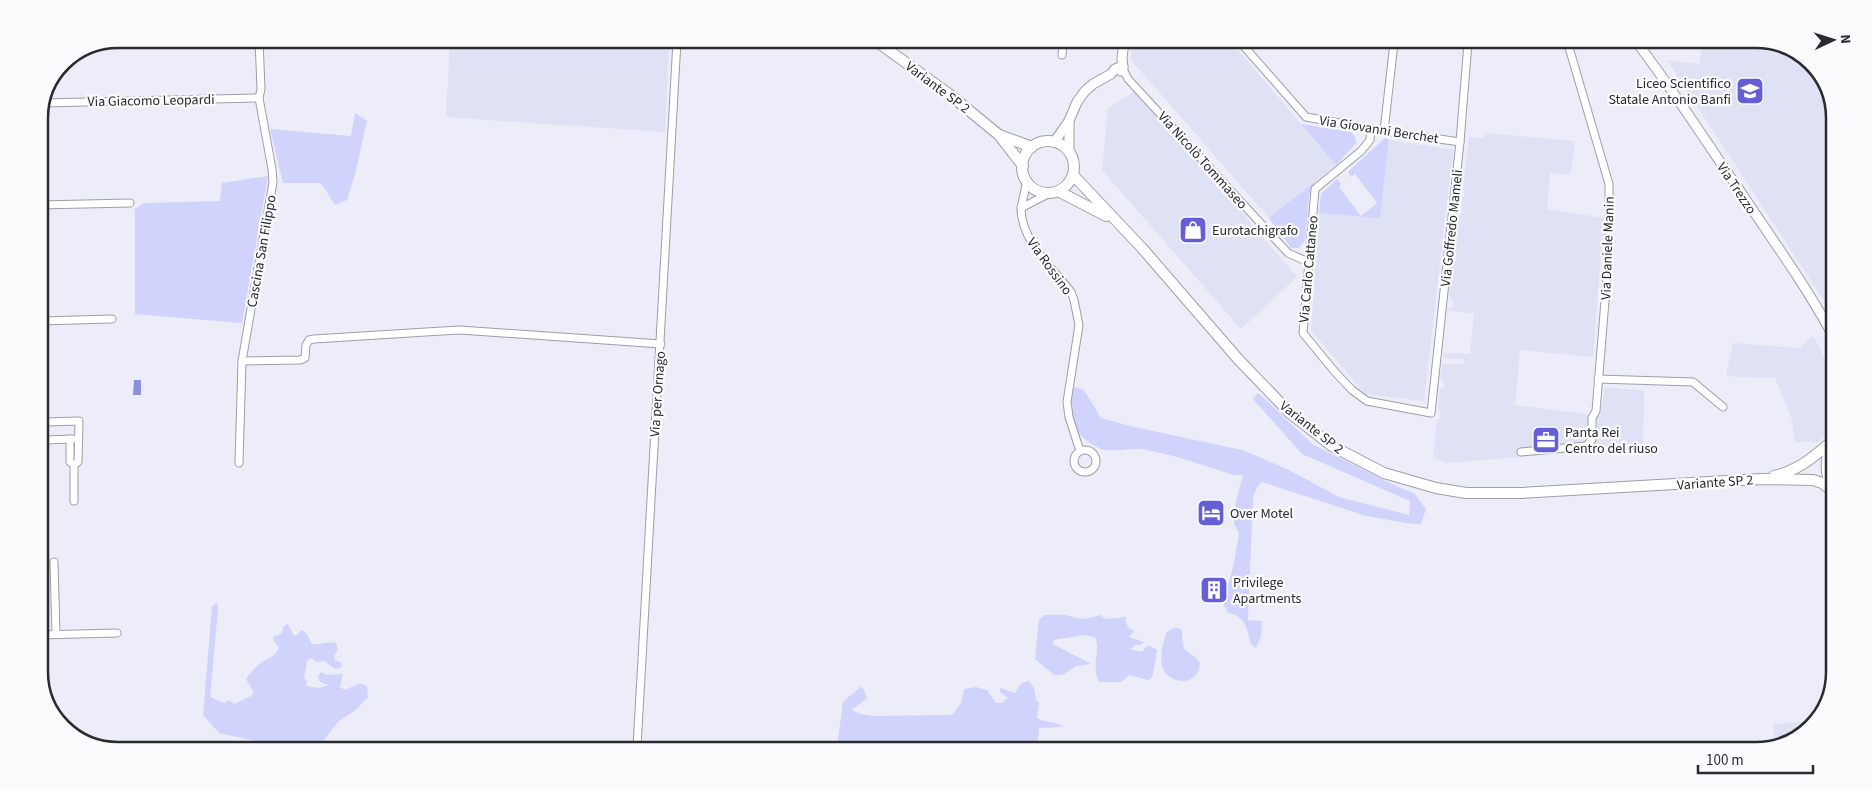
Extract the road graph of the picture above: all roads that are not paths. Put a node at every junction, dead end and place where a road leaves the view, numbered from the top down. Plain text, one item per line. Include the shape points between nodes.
1 (260, 47) edge
2 (677, 47) edge
3 (884, 47) edge
4 (1063, 47) edge
5 (1124, 47) edge
6 (1245, 47) edge
7 (1394, 47) edge
8 (1468, 47) edge
9 (1570, 47) edge
10 (1640, 47) edge
11 (1062, 55) dead end
12 (1123, 68) junction
13 (258, 98) junction
14 (49, 103) edge
15 (1069, 121) junction
16 (1371, 129) junction
17 (1384, 131) junction
18 (998, 135) junction
19 (1055, 142) junction
20 (1460, 142) junction
21 (1032, 147) junction
22 (1069, 151) junction
23 (1022, 166) junction
24 (1073, 175) junction
25 (1027, 181) junction
26 (1054, 192) junction
27 (130, 202) dead end
28 (48, 205) edge
29 (1021, 208) junction
30 (1115, 221) junction
31 (1308, 262) junction
32 (112, 319) dead end
33 (48, 321) edge
34 (1825, 322) edge
35 (661, 344) junction
36 (242, 361) junction
37 (1598, 379) junction
38 (1723, 407) dead end
39 (1432, 413) joint
40 (48, 422) edge
41 (70, 439) junction
42 (79, 439) junction
43 (48, 440) edge
44 (1826, 448) edge
45 (1080, 451) dead end
46 (1521, 452) dead end
47 (239, 463) dead end
48 (74, 465) junction
49 (1761, 479) junction
50 (1826, 486) edge
51 (74, 501) dead end
52 (54, 562) dead end
53 (117, 633) dead end
54 (48, 634) edge
55 (56, 634) junction
56 (637, 742) edge

1 - 13 street, Cascina San Filippo via 261,89
2 - 35 street, Via per Ornago
3 - 18 main road, Variante SP 2
4 - 11 street
5 - 12 street
6 - 16 street, Via Giovanni Berchet via 1306,116
7 - 17 street
8 - 20 street, Via Goffredo Mameli
9 - 37 street, Via Daniele Manin via 1609,184 1609,252
10 - 34 street, Via Trezzo
12 - 15 street via 1115,69 1085,91
12 - 31 street, Via Nicolò Tommaseo via 1128,79 1288,253
13 - 14 street, Via Giacomo Leopardi
13 - 36 street, Cascina San Filippo via 273,182
15 - 19 street
15 - 22 street
16 - 17 street, Via Giovanni Berchet
16 - 31 street, Via Carlo Cattaneo via 1370,140 1361,151 1315,189
17 - 20 street, Via Giovanni Berchet
18 - 21 main road, Variante SP 2
18 - 23 main road, Variante SP 2
19 - 21 main road via 1043,141
19 - 22 main road
20 - 39 street, Via Goffredo Mameli
21 - 23 main road
22 - 24 main road via 1074,163
23 - 25 main road, Variante SP 2
24 - 26 main road via 1070,182
24 - 30 main road, Variante SP 2
25 - 26 main road, Variante SP 2 via 1039,191
25 - 29 street, Via Rossino
26 - 29 street
26 - 30 main road, Variante SP 2
27 - 28 street
29 - 45 street, Via Rossino via 1027,234 1074,300 1079,325 1067,402
30 - 49 main road, Variante SP 2 via 1290,413 1345,454 1384,473 1436,488 1492,494
31 - 39 street, Via Carlo Cattaneo via 1303,333 1308,340 1340,378 1366,401
32 - 33 street
35 - 36 street via 460,330 314,339 309,340 305,358 300,360
35 - 56 street, Via per Ornago
36 - 47 street, Cascina San Filippo
37 - 38 street via 1693,382
37 - 46 street, Via Daniele Manin via 1592,440 1586,446
40 - 42 street via 79,421
41 - 42 street
41 - 43 street
41 - 48 street via 70,462
42 - 48 street via 78,462
44 - 49 main road, Variante SP 2 via 1795,469
48 - 51 street
49 - 50 main road, Variante SP 2 via 1813,480
52 - 55 street
53 - 55 street
54 - 55 street

